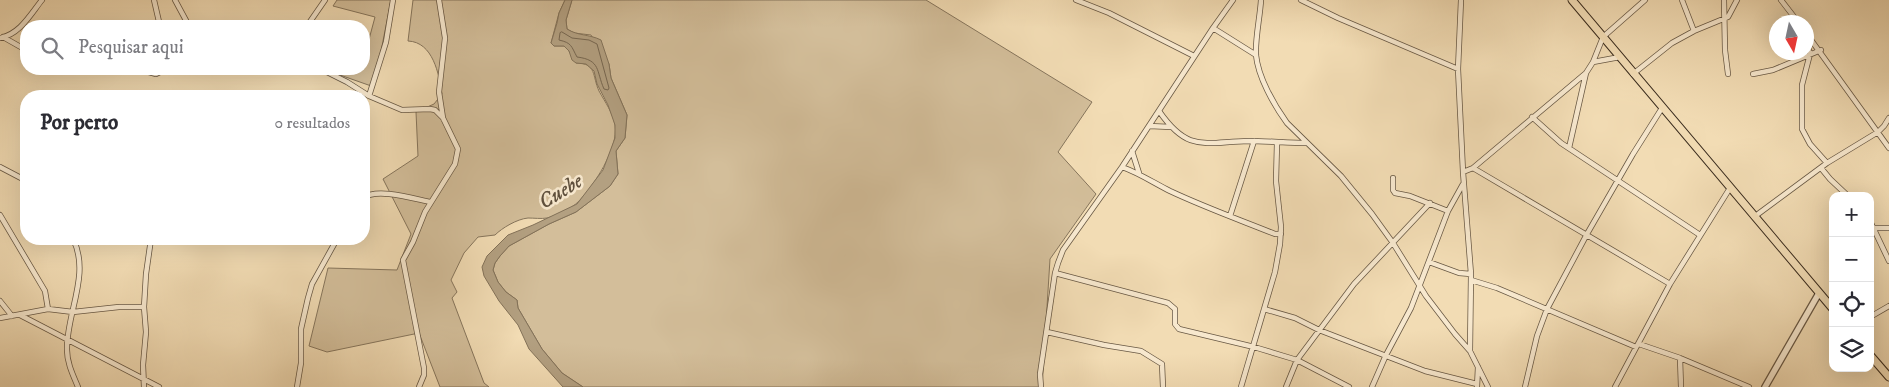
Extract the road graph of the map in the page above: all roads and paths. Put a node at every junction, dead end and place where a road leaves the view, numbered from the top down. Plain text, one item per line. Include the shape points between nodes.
1 (42, 0) edge
2 (154, 0) edge
3 (175, 0) edge
4 (325, 0) edge
5 (393, 0) edge
6 (439, 0) edge
7 (1076, 0) edge
8 (1233, 0) edge
9 (1261, 0) edge
10 (1301, 0) edge
11 (1461, 0) edge
12 (1572, 0) edge
13 (1645, 0) edge
14 (1682, 0) edge
15 (1724, 0) edge
16 (1737, 0) edge
17 (1781, 0) edge
18 (1786, 3) edge
19 (1794, 15) edge
20 (1725, 18) junction
21 (26, 20) edge
22 (159, 20) edge
23 (186, 20) edge
24 (311, 20) edge
25 (20, 28) edge
26 (1213, 28) junction
27 (1694, 30) junction
28 (2, 37) edge
29 (1603, 37) junction
30 (1814, 42) edge
31 (20, 47) edge
32 (1821, 50) junction
33 (1814, 53) edge
34 (1256, 55) junction
35 (1194, 56) junction
36 (1620, 57) junction
37 (1796, 60) edge
38 (1808, 60) edge
39 (1593, 62) junction
40 (1458, 69) junction
41 (1586, 73) junction
42 (1633, 74) junction
43 (1728, 74) dead end
44 (1753, 74) dead end
45 (333, 75) edge
46 (360, 90) edge
47 (370, 93) edge
48 (370, 96) edge
49 (1662, 108) junction
50 (1159, 111) junction
51 (1532, 117) junction
52 (443, 118) junction
53 (1889, 118) edge
54 (1149, 126) junction
55 (1171, 128) junction
56 (1878, 132) junction
57 (1254, 141) junction
58 (1277, 143) junction
59 (1308, 143) junction
60 (1569, 148) junction
61 (1889, 148) edge
62 (1132, 151) junction
63 (1827, 163) junction
64 (0, 167) edge
65 (1122, 167) junction
66 (1473, 168) junction
67 (1821, 168) junction
68 (1462, 172) junction
69 (1139, 173) junction
70 (20, 177) edge
71 (1393, 178) dead end
72 (1618, 182) junction
73 (1464, 183) junction
74 (1730, 188) junction
75 (1844, 192) edge
76 (370, 195) edge
77 (1422, 200) junction
78 (430, 202) junction
79 (1430, 203) junction
80 (1424, 208) junction
81 (1448, 211) junction
82 (0, 215) edge
83 (1230, 216) junction
84 (1754, 217) junction
85 (1875, 228) joint
86 (1889, 228) edge
87 (1275, 234) junction
88 (1281, 234) junction
89 (1587, 234) junction
90 (1700, 234) junction
91 (1393, 243) junction
92 (1280, 244) junction
93 (76, 245) edge
94 (150, 245) edge
95 (334, 245) edge
96 (1889, 261) edge
97 (1429, 262) junction
98 (1055, 273) junction
99 (1471, 274) junction
100 (1471, 280) junction
101 (1670, 284) junction
102 (1420, 286) junction
103 (1819, 293) junction
104 (0, 301) edge
105 (1829, 304) edge
106 (1889, 306) edge
107 (144, 308) junction
108 (48, 309) junction
109 (1264, 309) junction
110 (1547, 309) junction
111 (73, 312) junction
112 (20, 315) junction
113 (1874, 315) edge
114 (12, 316) junction
115 (0, 318) edge
116 (1319, 330) junction
117 (1047, 332) junction
118 (67, 340) junction
119 (1637, 345) junction
120 (1254, 347) junction
121 (1470, 351) junction
122 (1386, 356) junction
123 (1680, 358) junction
124 (1874, 359) edge
125 (1296, 360) junction
126 (1478, 366) junction
127 (1889, 377) edge
128 (145, 379) junction
129 (1242, 384) edge
130 (1477, 386) edge
131 (78, 387) edge
132 (144, 387) edge
133 (159, 387) edge
134 (297, 387) edge
135 (419, 387) edge
136 (1041, 387) edge
137 (1163, 387) edge
138 (1246, 387) edge
139 (1286, 387) edge
140 (1349, 387) edge
141 (1372, 387) edge
142 (1488, 387) edge
143 (1525, 387) edge
144 (1615, 387) edge
145 (1681, 387) edge
146 (1749, 387) edge
147 (1765, 387) edge

1 - 21 street
2 - 22 street
3 - 23 street
4 - 24 street
5 - 47 street via 386,42
6 - 52 street via 445,38 438,92
7 - 35 street via 1109,12
8 - 26 street
9 - 34 street
10 - 40 street
11 - 40 street
12 - 29 main road
13 - 29 street
14 - 27 street
15 - 20 street
16 - 20 street
17 - 18 street
18 - 19 street
20 - 27 street
20 - 43 street
25 - 28 street
26 - 34 street
26 - 35 street
27 - 42 street
28 - 31 street
29 - 36 main road
29 - 39 street
30 - 32 street
32 - 33 street
32 - 56 street
34 - 59 street via 1275,106 1286,123
35 - 50 street
36 - 39 street
36 - 42 main road
37 - 44 street
38 - 63 street via 1802,85 1802,130
39 - 41 street
40 - 68 street
41 - 51 street
41 - 60 street
42 - 49 main road
45 - 46 street
48 - 52 street via 402,110 435,110
49 - 72 street
49 - 74 main road
50 - 54 street
50 - 55 street
51 - 60 street
51 - 66 street
52 - 78 street via 458,149 457,156
53 - 56 street
54 - 55 street
54 - 62 street
55 - 57 street via 1196,142
56 - 61 street
56 - 63 street
57 - 58 street
57 - 83 street
58 - 59 street
58 - 88 street via 1276,181
59 - 91 street via 1342,176
60 - 72 street
62 - 65 street
62 - 69 street
63 - 67 street
64 - 70 street
65 - 69 street
65 - 98 street via 1064,250
66 - 68 street
66 - 89 street
67 - 75 street
67 - 84 street
68 - 73 street
69 - 83 street via 1171,192
71 - 77 street via 1392,190 1395,193
72 - 89 street
72 - 90 street
73 - 81 street
73 - 99 street
74 - 84 main road
74 - 90 street
76 - 78 street via 383,193
77 - 79 street
77 - 80 street
78 - 135 street via 402,264 424,368
79 - 80 street
79 - 81 street
80 - 91 street
81 - 97 street
82 - 108 street via 44,291
83 - 87 street
84 - 103 main road
85 - 86 street
85 - 96 street
87 - 88 street
87 - 92 street
88 - 92 street
89 - 101 street
89 - 110 street
90 - 101 street
91 - 102 street
91 - 116 street via 1354,284
92 - 109 street via 1276,272
93 - 111 street via 79,268
94 - 107 street
95 - 134 street via 312,284 308,298 301,329
97 - 99 street
97 - 102 street
98 - 117 street
98 - 120 street via 1168,303 1175,309 1175,324 1180,329
99 - 100 street
100 - 110 street
100 - 121 street
101 - 119 street
102 - 121 street
102 - 122 street
103 - 105 main road
103 - 147 street
104 - 114 street
106 - 113 street
107 - 111 street
107 - 128 street
108 - 111 street
108 - 112 street
109 - 116 street
109 - 120 street
110 - 119 street
110 - 143 street
111 - 118 street
112 - 114 street
112 - 118 street
114 - 115 street
116 - 122 street
116 - 125 street
117 - 136 street
117 - 137 street via 1104,346 1141,350 1162,364
118 - 128 street
118 - 131 street via 68,360
119 - 123 street
119 - 144 street
120 - 125 street
120 - 129 street
121 - 126 street
122 - 130 street
122 - 141 street
123 - 145 street
123 - 146 street
124 - 127 main road
125 - 139 street
125 - 140 street
126 - 130 street
126 - 142 street
128 - 132 street
128 - 133 street
129 - 138 street

